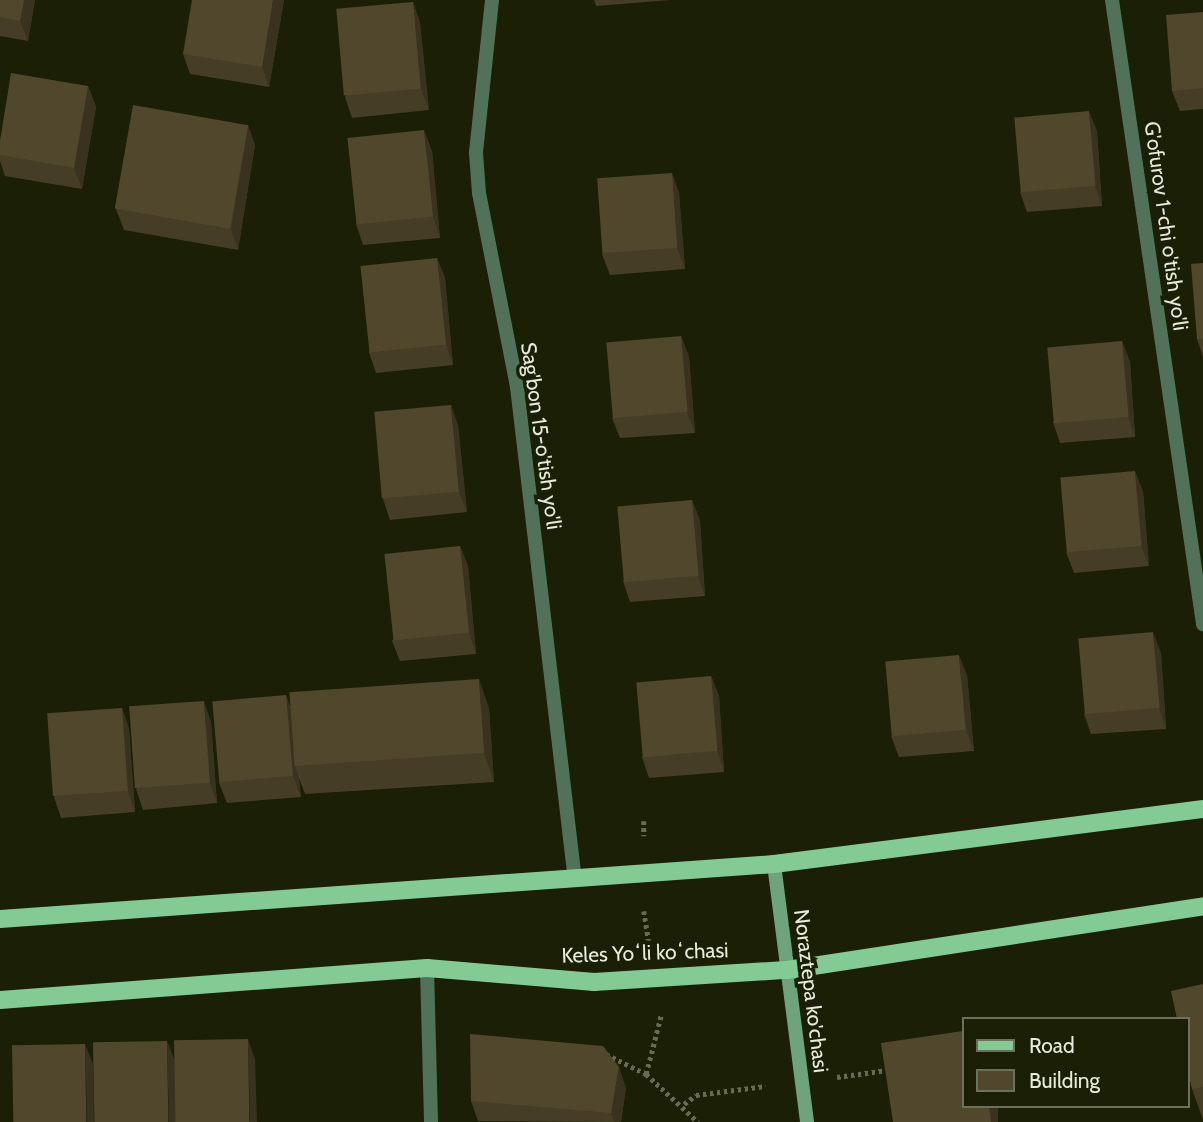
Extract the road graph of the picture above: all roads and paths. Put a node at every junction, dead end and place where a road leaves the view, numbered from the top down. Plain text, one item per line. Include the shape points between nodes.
1 (492, 0) edge
2 (1112, 0) edge
3 (1203, 624) edge
4 (1203, 809) edge
5 (774, 864) junction
6 (575, 879) junction
7 (1203, 906) edge
8 (0, 919) edge
9 (427, 968) junction
10 (787, 970) junction
11 (0, 1000) edge
12 (590, 1052) edge
13 (654, 1061) dead end
14 (888, 1070) edge
15 (869, 1073) dead end
16 (646, 1074) junction
17 (696, 1095) dead end
18 (684, 1104) junction
19 (431, 1122) edge
20 (698, 1122) edge
21 (807, 1122) edge

1 - 6 street, Sag'bon 15-o'tish yo'li via 476,153 479,193 517,387
2 - 3 street, G'ofurov 1-chi o'tish yo'li
4 - 5 main road
5 - 6 main road
5 - 10 main road, Noraztepa ko'chasi
6 - 8 main road
7 - 10 main road, Keles Yoʻli koʻchasi
9 - 10 main road, Keles Yoʻli koʻchasi via 594,982
9 - 11 main road, Keles Yoʻli koʻchasi
9 - 19 street
10 - 21 main road, Noraztepa ko'chasi
12 - 16 path via 616,1055
13 - 16 path
14 - 15 path
16 - 18 path
17 - 18 path
18 - 20 path

